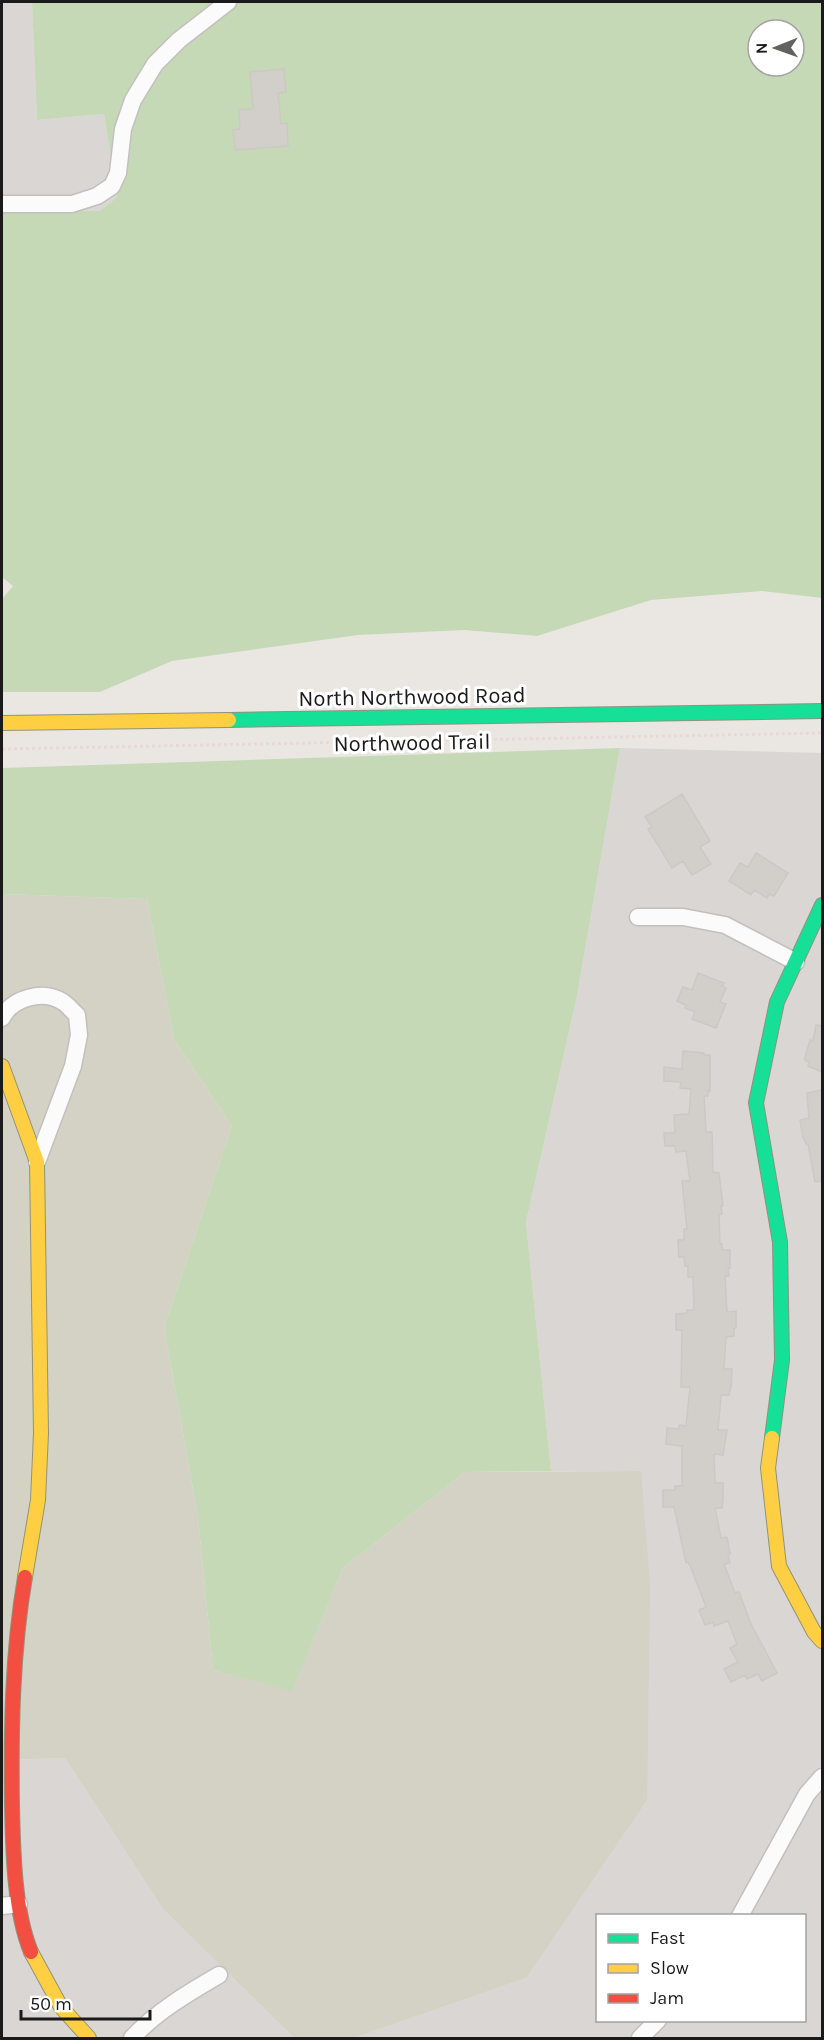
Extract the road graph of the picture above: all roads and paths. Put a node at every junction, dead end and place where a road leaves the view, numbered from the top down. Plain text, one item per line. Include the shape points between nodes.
1 (228, 2) edge
2 (2, 204) edge
3 (822, 711) edge
4 (2, 723) edge
5 (822, 733) edge
6 (2, 749) edge
7 (822, 905) edge
8 (638, 917) dead end
9 (796, 962) junction
10 (2, 1018) edge
11 (2, 1066) edge
12 (37, 1162) junction
13 (822, 1641) edge
14 (822, 1777) edge
15 (19, 1904) junction
16 (2, 1906) edge
17 (741, 1914) edge
18 (219, 1975) dead end
19 (656, 2022) edge
20 (89, 2038) edge
21 (132, 2038) edge
22 (640, 2038) edge

1 - 2 street via 155,64 133,100 123,129 118,173 111,186 97,196 72,204
3 - 4 street, North Northwood Road
5 - 6 path, Northwood Trail
7 - 9 street
8 - 9 street via 683,917 725,925
9 - 13 street via 777,1002 756,1103 780,1242 782,1360 768,1468 780,1566
10 - 12 street via 6,1010 26,997 62,1001 77,1015 79,1035 73,1066
11 - 12 street
12 - 15 street via 41,1432 38,1500 19,1610 14,1689 13,1844
14 - 17 street via 807,1794
15 - 16 street
15 - 20 street via 30,1949 61,2007
18 - 21 street via 143,2026
19 - 22 street

